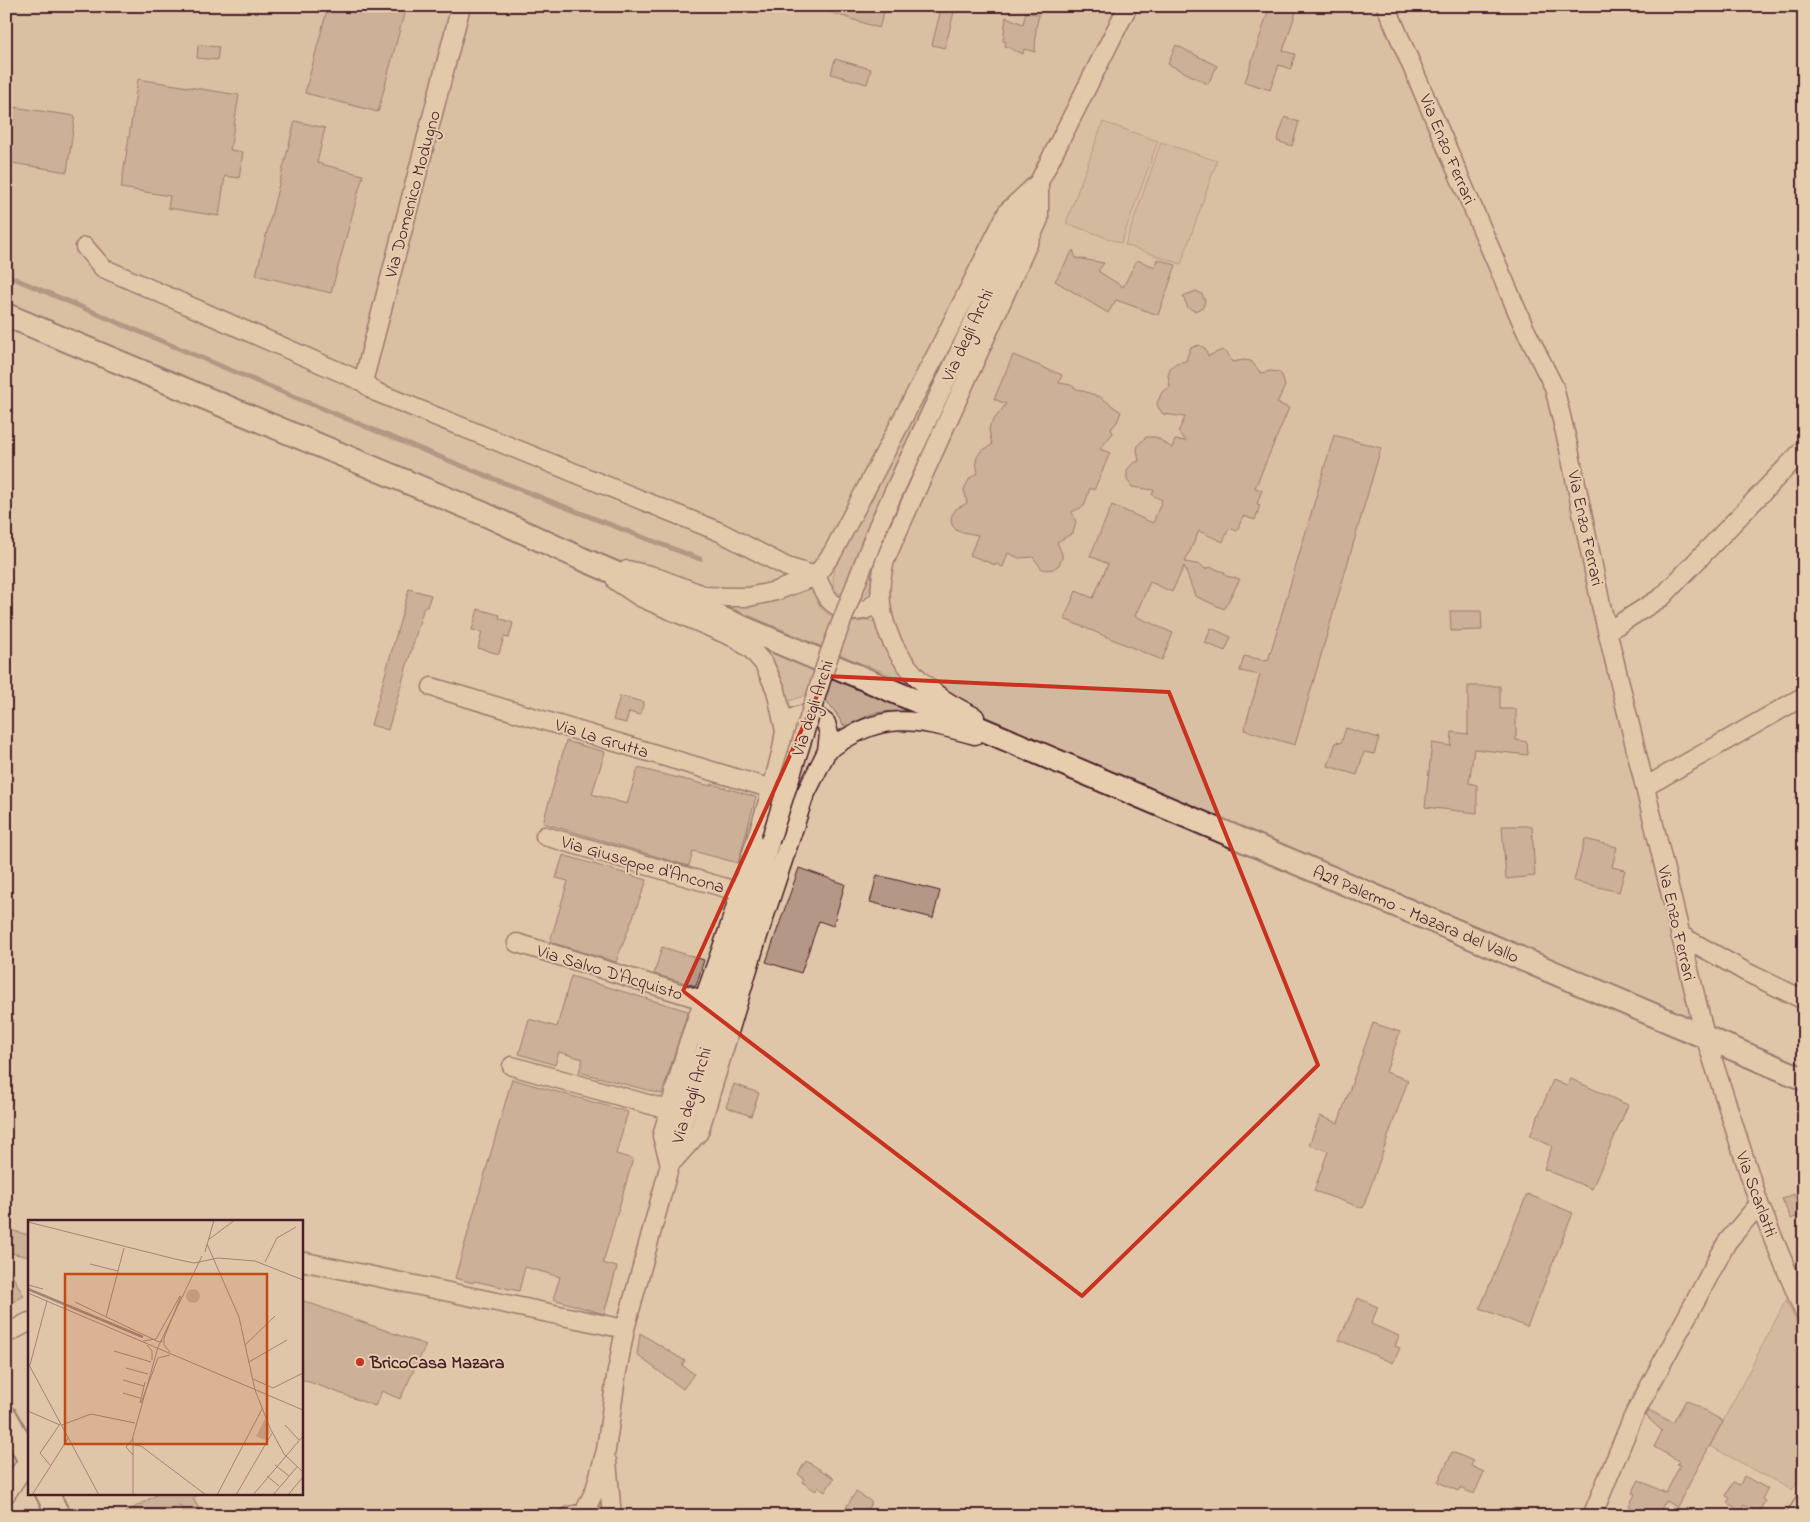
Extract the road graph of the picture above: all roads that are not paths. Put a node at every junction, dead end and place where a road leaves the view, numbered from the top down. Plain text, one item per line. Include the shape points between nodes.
1 (461, 6) edge
2 (1128, 6) edge
3 (1386, 6) edge
4 (1039, 182) junction
5 (85, 247) dead end
6 (6, 315) edge
7 (362, 382) junction
8 (1804, 449) edge
9 (580, 558) junction
10 (816, 576) junction
11 (880, 598) junction
12 (1608, 631) junction
13 (432, 687) dead end
14 (1804, 696) edge
15 (785, 731) junction
16 (827, 750) junction
17 (1029, 750) junction
18 (1645, 787) junction
19 (772, 789) junction
20 (545, 836) dead end
21 (740, 892) junction
22 (1680, 935) junction
23 (517, 943) dead end
24 (703, 1000) junction
25 (1804, 1000) edge
26 (1705, 1036) junction
27 (512, 1066) dead end
28 (1716, 1074) joint
29 (1804, 1079) edge
30 (669, 1110) junction
31 (670, 1164) junction
32 (1759, 1204) junction
33 (302, 1262) edge
34 (1804, 1312) edge
35 (28, 1323) edge
36 (625, 1330) junction
37 (6, 1334) edge
38 (6, 1417) edge
39 (606, 1450) junction
40 (28, 1457) edge
41 (28, 1461) edge
42 (6, 1494) edge
43 (48, 1494) edge
44 (1804, 1503) edge
45 (584, 1515) edge
46 (59, 1516) edge
47 (612, 1516) edge
48 (1592, 1516) edge
49 (1796, 1516) edge

1 - 7 street, Via Domenico Modugno
2 - 4 street, Via degli Archi
3 - 12 street, Via Enzo Ferrari via 1524,326 1554,387
4 - 10 street via 1008,211 833,552
4 - 11 street via 1039,220 892,544 883,567
4 - 31 street, Via degli Archi, bridge via 878,526 830,652
5 - 7 street via 102,268
6 - 9 main road, A29 Palermo - Mazara del Vallo via 484,514
7 - 10 street via 376,392 720,532 787,567
8 - 12 street via 1662,597
9 - 10 street via 650,575 706,596 748,597 776,591
9 - 15 street via 640,597 735,638 752,650 764,664 776,690
9 - 17 main road, A29 Palermo - Mazara del Vallo
10 - 11 street via 832,604 842,609 857,612 868,609
11 - 17 street via 888,635 905,664 921,681 936,694
12 - 18 street, Via Enzo Ferrari
13 - 19 street, Via La Grutta
14 - 18 street
15 - 16 street via 795,717 804,714 816,716 826,723 829,734
15 - 19 street
16 - 17 street via 867,727 900,720 930,723
16 - 31 street via 804,797 699,1132
17 - 26 main road, A29 Palermo - Mazara del Vallo
18 - 22 street, Via Enzo Ferrari
19 - 21 street
20 - 21 street, Via Giuseppe d'Ancona
21 - 24 street
22 - 25 street
22 - 26 street, Via Enzo Ferrari
23 - 24 street, Via Salvo D'Acquisto
24 - 30 street
26 - 28 street, Via Enzo Ferrari
26 - 29 main road, A29 Palermo - Mazara del Vallo
27 - 30 street
28 - 32 street, Via Scarlatti
30 - 31 street via 662,1136
31 - 36 street, Via degli Archi
32 - 34 street, Via Scarlatti
32 - 48 street via 1717,1259 1633,1417
33 - 36 street
35 - 37 street
36 - 39 street, Via degli Archi
38 - 40 main road
39 - 45 street, Via degli Archi
39 - 47 street, Via degli Archi
41 - 42 street
43 - 46 main road
44 - 49 street

